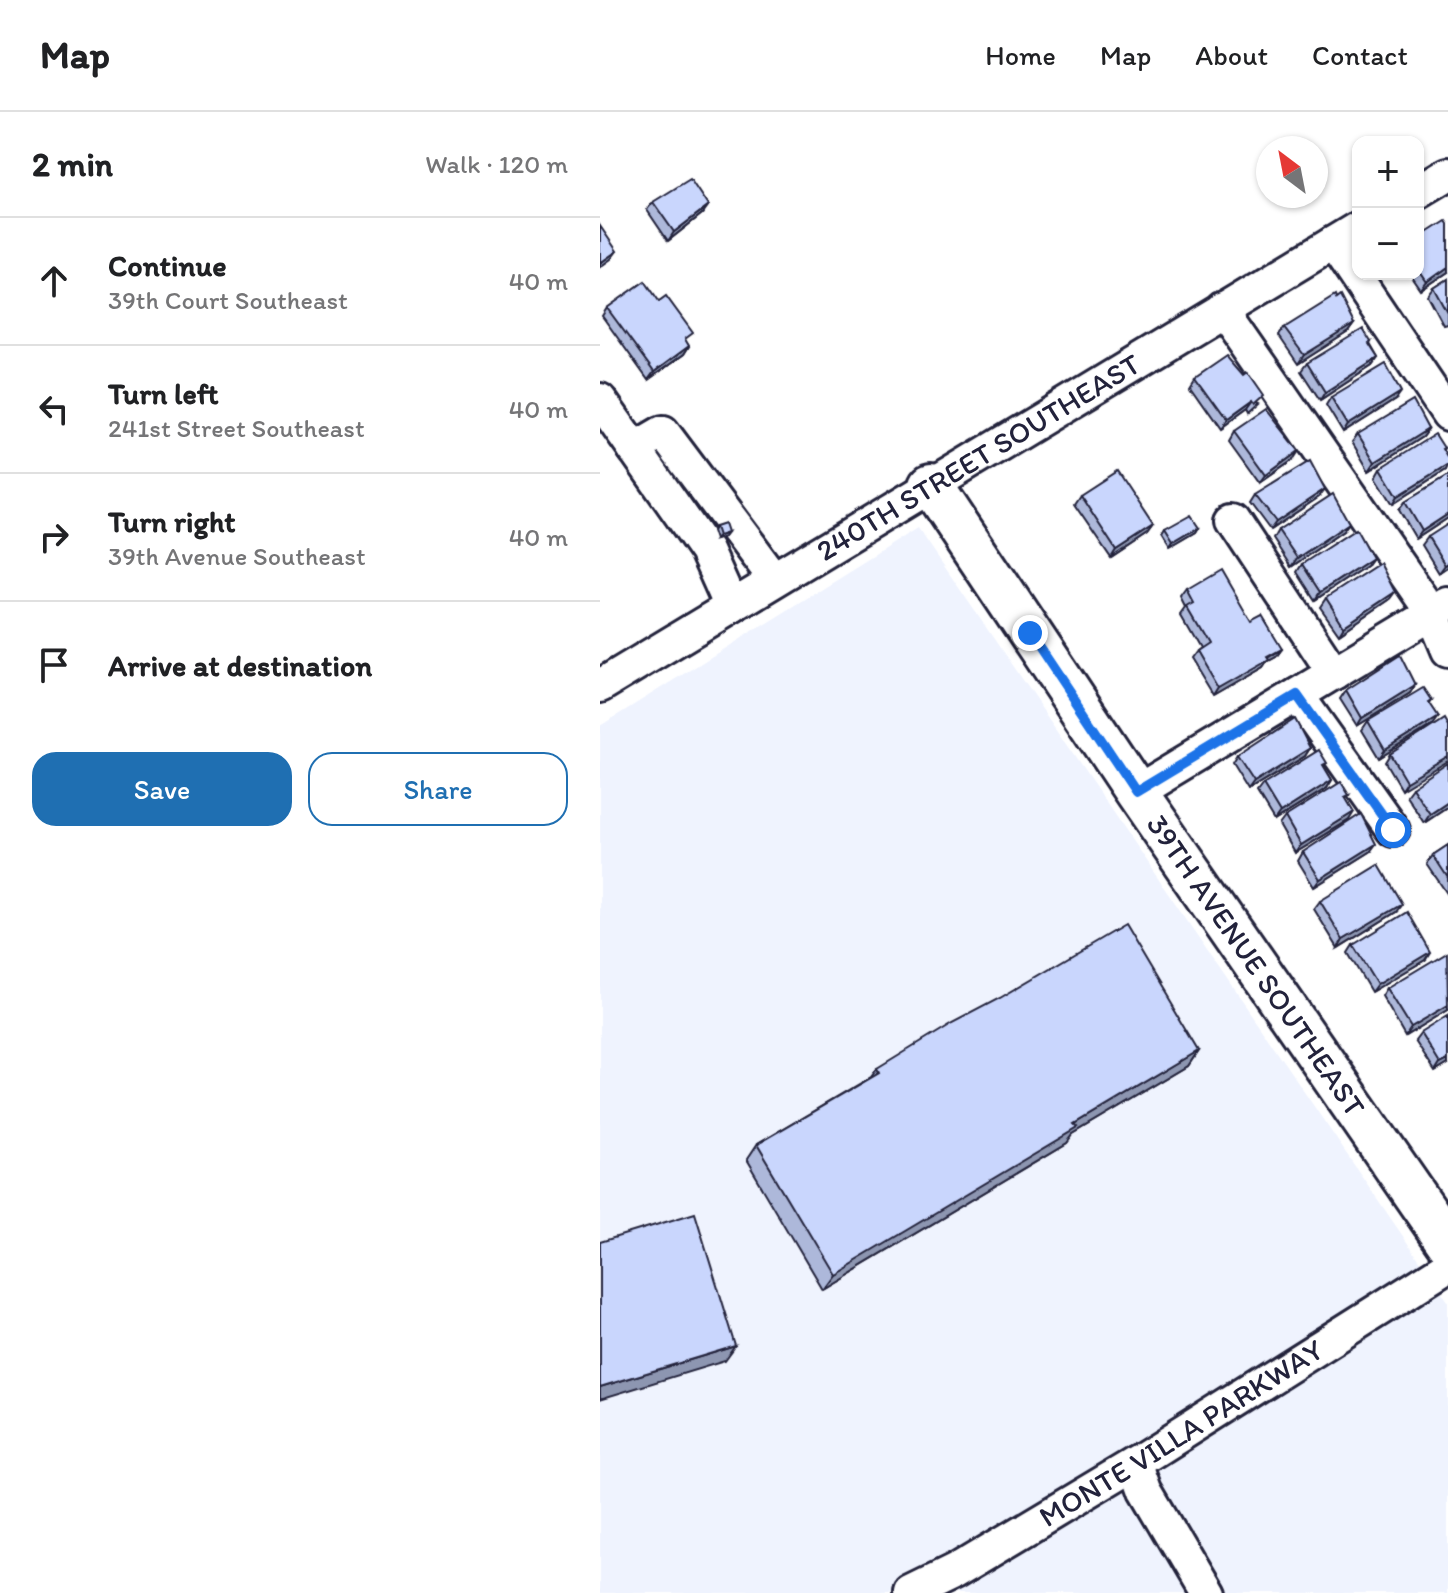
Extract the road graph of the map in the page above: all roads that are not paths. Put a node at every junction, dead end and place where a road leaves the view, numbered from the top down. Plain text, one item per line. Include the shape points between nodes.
1 (1448, 174) edge
2 (1424, 188) edge
3 (1346, 235) edge
4 (1222, 309) junction
5 (600, 400) edge
6 (1448, 414) edge
7 (634, 449) junction
8 (931, 485) junction
9 (1233, 520) dead end
10 (774, 580) junction
11 (731, 607) junction
12 (1440, 609) edge
13 (1448, 650) edge
14 (1334, 673) junction
15 (600, 686) edge
16 (1297, 695) junction
17 (1136, 792) junction
18 (1393, 830) dead end
19 (1448, 1243) edge
20 (1448, 1266) edge
21 (1136, 1463) junction
22 (911, 1593) edge
23 (1206, 1593) edge

1 - 2 street
3 - 4 street, 240TH STREET SOUTHEAST
3 - 6 street
4 - 8 street, 240TH STREET SOUTHEAST
4 - 12 street
5 - 7 street
7 - 10 street via 663,432
7 - 11 street via 706,551
8 - 10 street, 240TH STREET SOUTHEAST
8 - 17 main road, 39TH AVENUE SOUTHEAST
9 - 14 street
10 - 11 street, 240TH STREET SOUTHEAST
11 - 15 street, 240TH STREET SOUTHEAST
12 - 13 street
12 - 14 street
14 - 16 street
16 - 17 street
16 - 18 street
17 - 19 main road, 39TH AVENUE SOUTHEAST
20 - 21 street, MONTE VILLA PARKWAY
21 - 22 street, MONTE VILLA PARKWAY
21 - 23 street via 1146,1491

